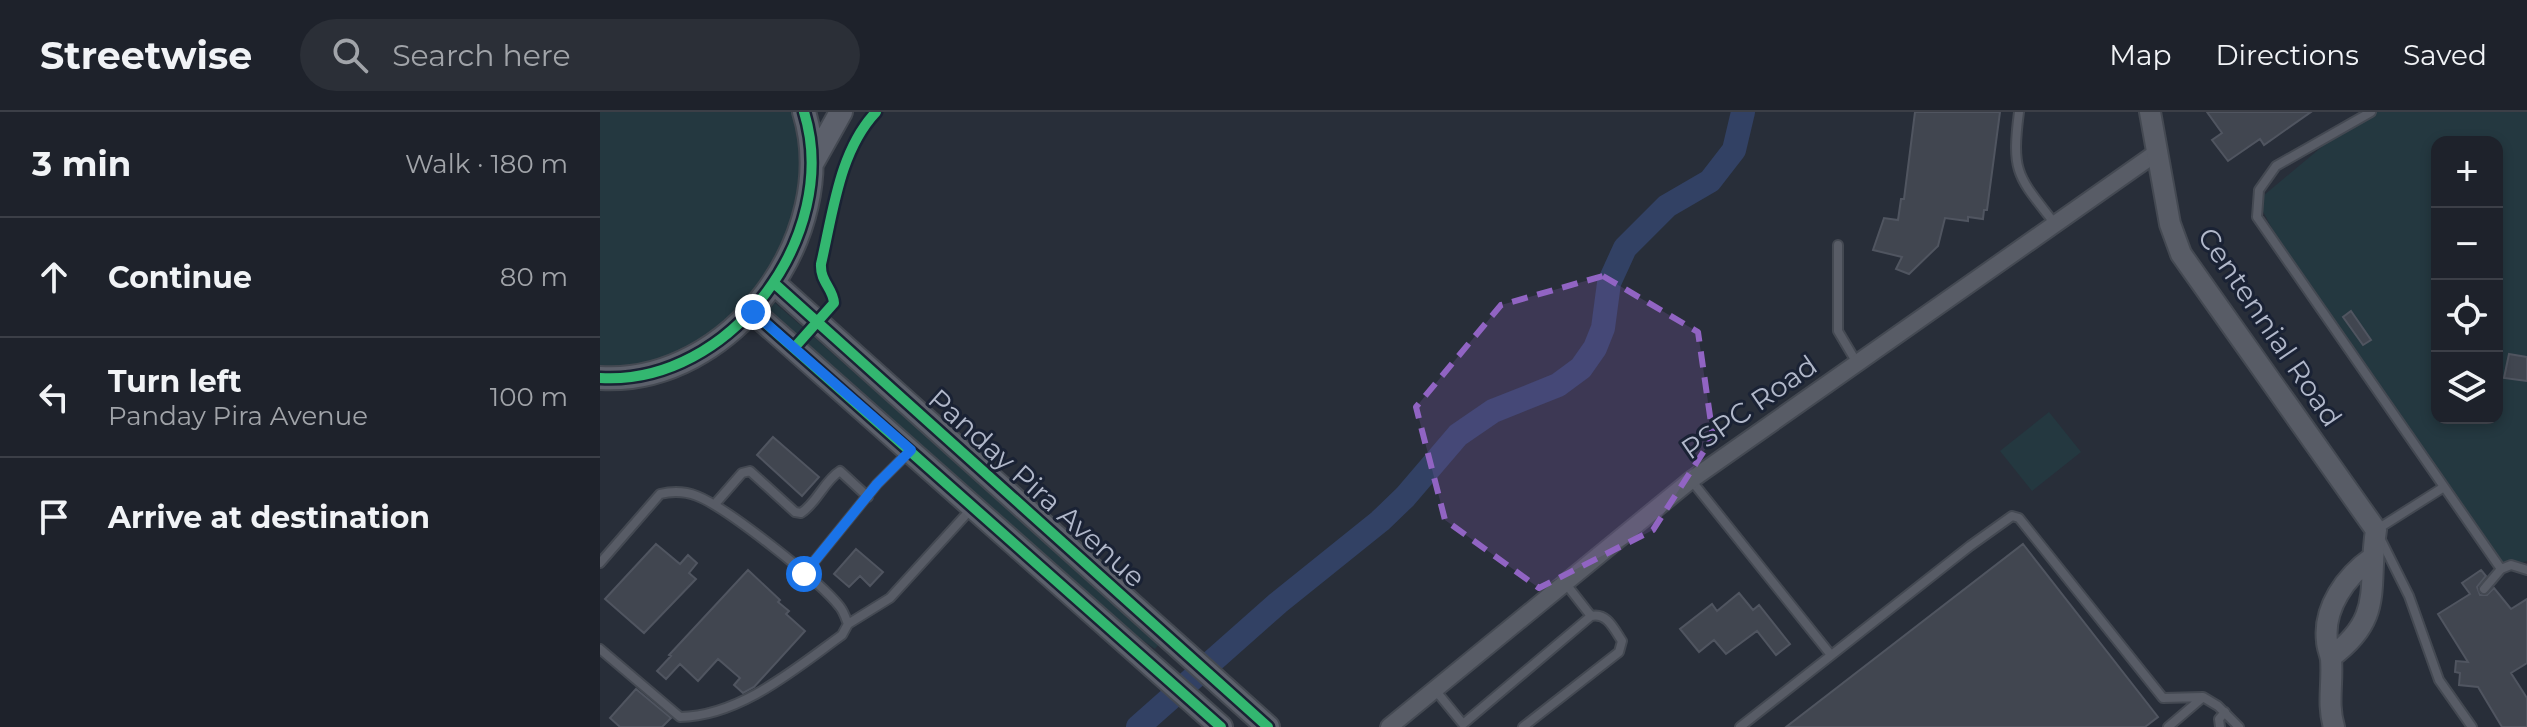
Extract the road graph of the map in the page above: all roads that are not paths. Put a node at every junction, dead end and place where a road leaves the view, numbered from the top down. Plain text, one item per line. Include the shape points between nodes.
1 (804, 112) edge
2 (841, 112) edge
3 (2019, 112) edge
4 (2150, 112) edge
5 (2371, 112) edge
6 (2156, 153) junction
7 (813, 162) junction
8 (2056, 224) junction
9 (1838, 245) dead end
10 (775, 284) junction
11 (753, 312) junction
12 (1857, 363) junction
13 (600, 378) edge
14 (911, 450) junction
15 (1691, 480) junction
16 (2444, 487) junction
17 (868, 497) junction
18 (715, 504) junction
19 (973, 507) junction
20 (2376, 530) junction
21 (2372, 558) junction
22 (600, 563) edge
23 (2501, 569) junction
24 (2527, 570) edge
25 (804, 574) junction
26 (1566, 584) junction
27 (2484, 589) dead end
28 (1591, 616) junction
29 (848, 624) junction
30 (600, 649) edge
31 (1831, 655) junction
32 (2331, 657) junction
33 (1436, 691) junction
34 (2203, 697) junction
35 (2225, 712) junction
36 (1263, 723) edge
37 (1465, 726) edge
38 (1221, 727) edge
39 (1389, 727) edge
40 (1523, 727) edge
41 (1740, 727) edge
42 (2168, 727) edge
43 (2220, 727) edge
44 (2239, 727) edge
45 (2334, 727) edge
46 (2472, 727) edge

1 - 7 main road
2 - 7 main road
3 - 8 lane via 2018,170
4 - 6 street, Centennial Road
5 - 16 lane via 2276,166 2259,190 2257,217
6 - 8 street, PSPC Road
6 - 20 street, Centennial Road via 2181,254
7 - 10 main road via 802,225
8 - 12 street, PSPC Road
9 - 12 lane via 1838,331
10 - 11 main road
10 - 36 main road, Panday Pira Avenue
11 - 13 main road via 690,357 647,374
11 - 14 main road, Panday Pira Avenue
12 - 15 street, PSPC Road
14 - 17 lane
14 - 19 main road, Panday Pira Avenue
15 - 26 street, PSPC Road
15 - 31 lane
16 - 20 lane
16 - 23 lane
17 - 18 lane via 840,471 807,509 795,512 750,471 742,473
17 - 25 lane
18 - 22 lane via 694,494 660,494
18 - 25 lane
19 - 29 lane via 890,598
19 - 38 main road, Panday Pira Avenue
20 - 21 street
20 - 46 lane via 2409,596 2439,680
21 - 32 street via 2368,614 2359,633
21 - 32 street via 2335,599 2327,625
23 - 24 lane via 2511,565
23 - 27 lane
25 - 29 lane via 842,608
26 - 28 lane
26 - 33 street, PSPC Road
28 - 37 lane
28 - 40 lane via 1605,617 1622,641 1619,652
29 - 30 lane via 832,643 742,701 696,717 680,717
31 - 34 lane via 2012,516 2019,518 2163,698
31 - 41 lane
32 - 45 street via 2329,712
33 - 37 lane
33 - 39 street, PSPC Road
34 - 35 lane
34 - 42 lane
35 - 43 lane
35 - 44 lane

